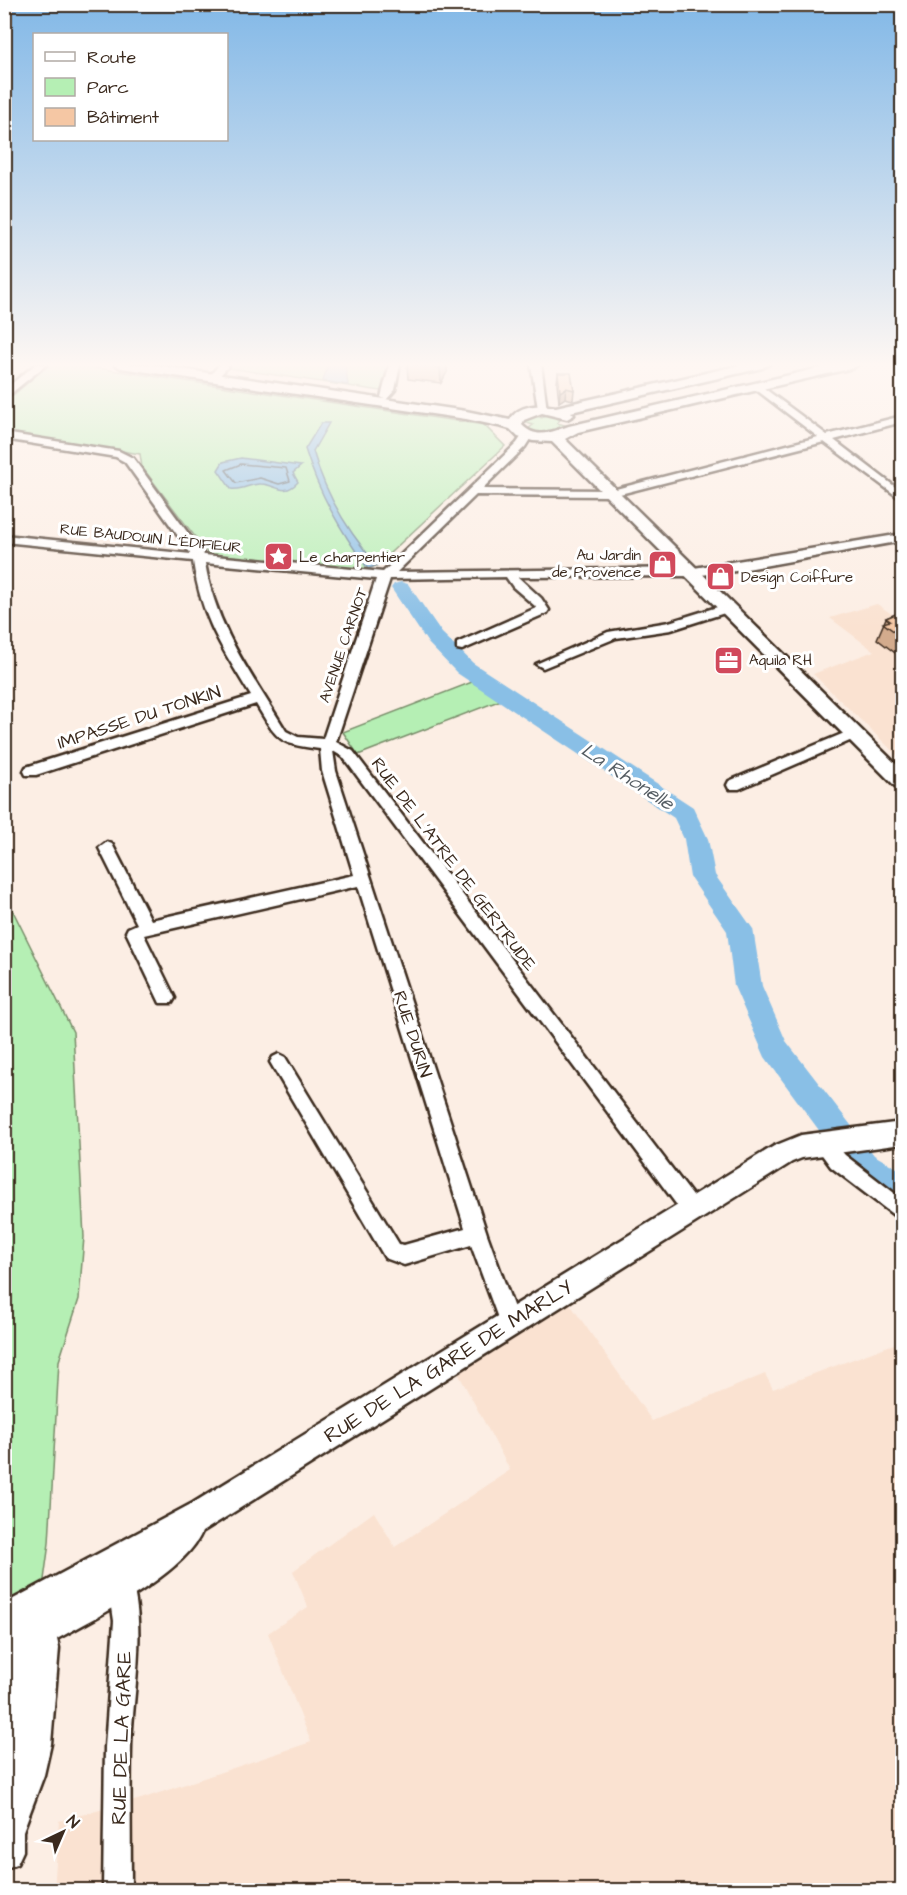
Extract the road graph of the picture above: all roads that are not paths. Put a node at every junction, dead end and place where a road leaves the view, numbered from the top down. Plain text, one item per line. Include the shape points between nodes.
1 (103, 452) edge
2 (513, 452) edge
3 (571, 452) edge
4 (770, 452) edge
5 (845, 452) edge
6 (471, 492) junction
7 (612, 493) junction
8 (903, 497) edge
9 (4, 538) edge
10 (903, 538) edge
11 (200, 559) junction
12 (690, 571) junction
13 (511, 574) junction
14 (384, 577) junction
15 (727, 608) junction
16 (462, 646) dead end
17 (543, 664) dead end
18 (259, 698) junction
19 (854, 734) junction
20 (327, 744) junction
21 (31, 771) dead end
22 (903, 781) edge
23 (734, 785) dead end
24 (107, 848) dead end
25 (364, 879) junction
26 (147, 927) junction
27 (166, 998) dead end
28 (279, 1062) dead end
29 (903, 1133) edge
30 (827, 1143) junction
31 (692, 1210) junction
32 (903, 1210) edge
33 (477, 1234) junction
34 (509, 1322) junction
35 (118, 1574) junction
36 (17, 1628) edge
37 (5, 1842) edge
38 (117, 1890) edge

1 - 11 street via 124,456
2 - 6 street, AVENUE CARNOT
3 - 7 main road
4 - 7 street
5 - 8 street
6 - 7 street
6 - 14 street, AVENUE CARNOT
7 - 12 main road
9 - 11 street, RUE BAUDOUIN L'ÉDIFIEUR
10 - 12 street, RUE BAUDOUIN L'ÉDIFIEUR via 736,567
11 - 14 street, RUE BAUDOUIN L'ÉDIFIEUR
11 - 18 street, RUE DE L'ATRE DE GERTRUDE via 205,598 224,640
12 - 13 street, RUE BAUDOUIN L'ÉDIFIEUR
12 - 15 main road
13 - 14 street, RUE BAUDOUIN L'ÉDIFIEUR
13 - 16 street via 515,584 543,610
14 - 20 street, AVENUE CARNOT
15 - 17 street via 671,626 614,635
15 - 19 main road
18 - 20 street, RUE DE L'ATRE DE GERTRUDE via 283,736
18 - 21 street, IMPASSE DU TONKIN
19 - 22 main road
19 - 23 street
20 - 25 street, RUE DURIN via 329,771
20 - 31 street, RUE DE L'ATRE DE GERTRUDE via 350,757
24 - 26 street
25 - 26 street
25 - 33 street, RUE DURIN
26 - 27 street via 134,932
28 - 33 street via 392,1251 404,1256
29 - 30 main road, RUE DE LA GARE DE MARLY
30 - 31 main road, RUE DE LA GARE DE MARLY via 783,1154
30 - 32 street via 838,1161
31 - 34 main road, RUE DE LA GARE DE MARLY
33 - 34 street, RUE DURIN
34 - 35 main road, RUE DE LA GARE DE MARLY via 204,1514 149,1567
35 - 36 main road
35 - 38 street, RUE DE LA GARE via 126,1621 118,1747
36 - 37 main road via 6,1770

